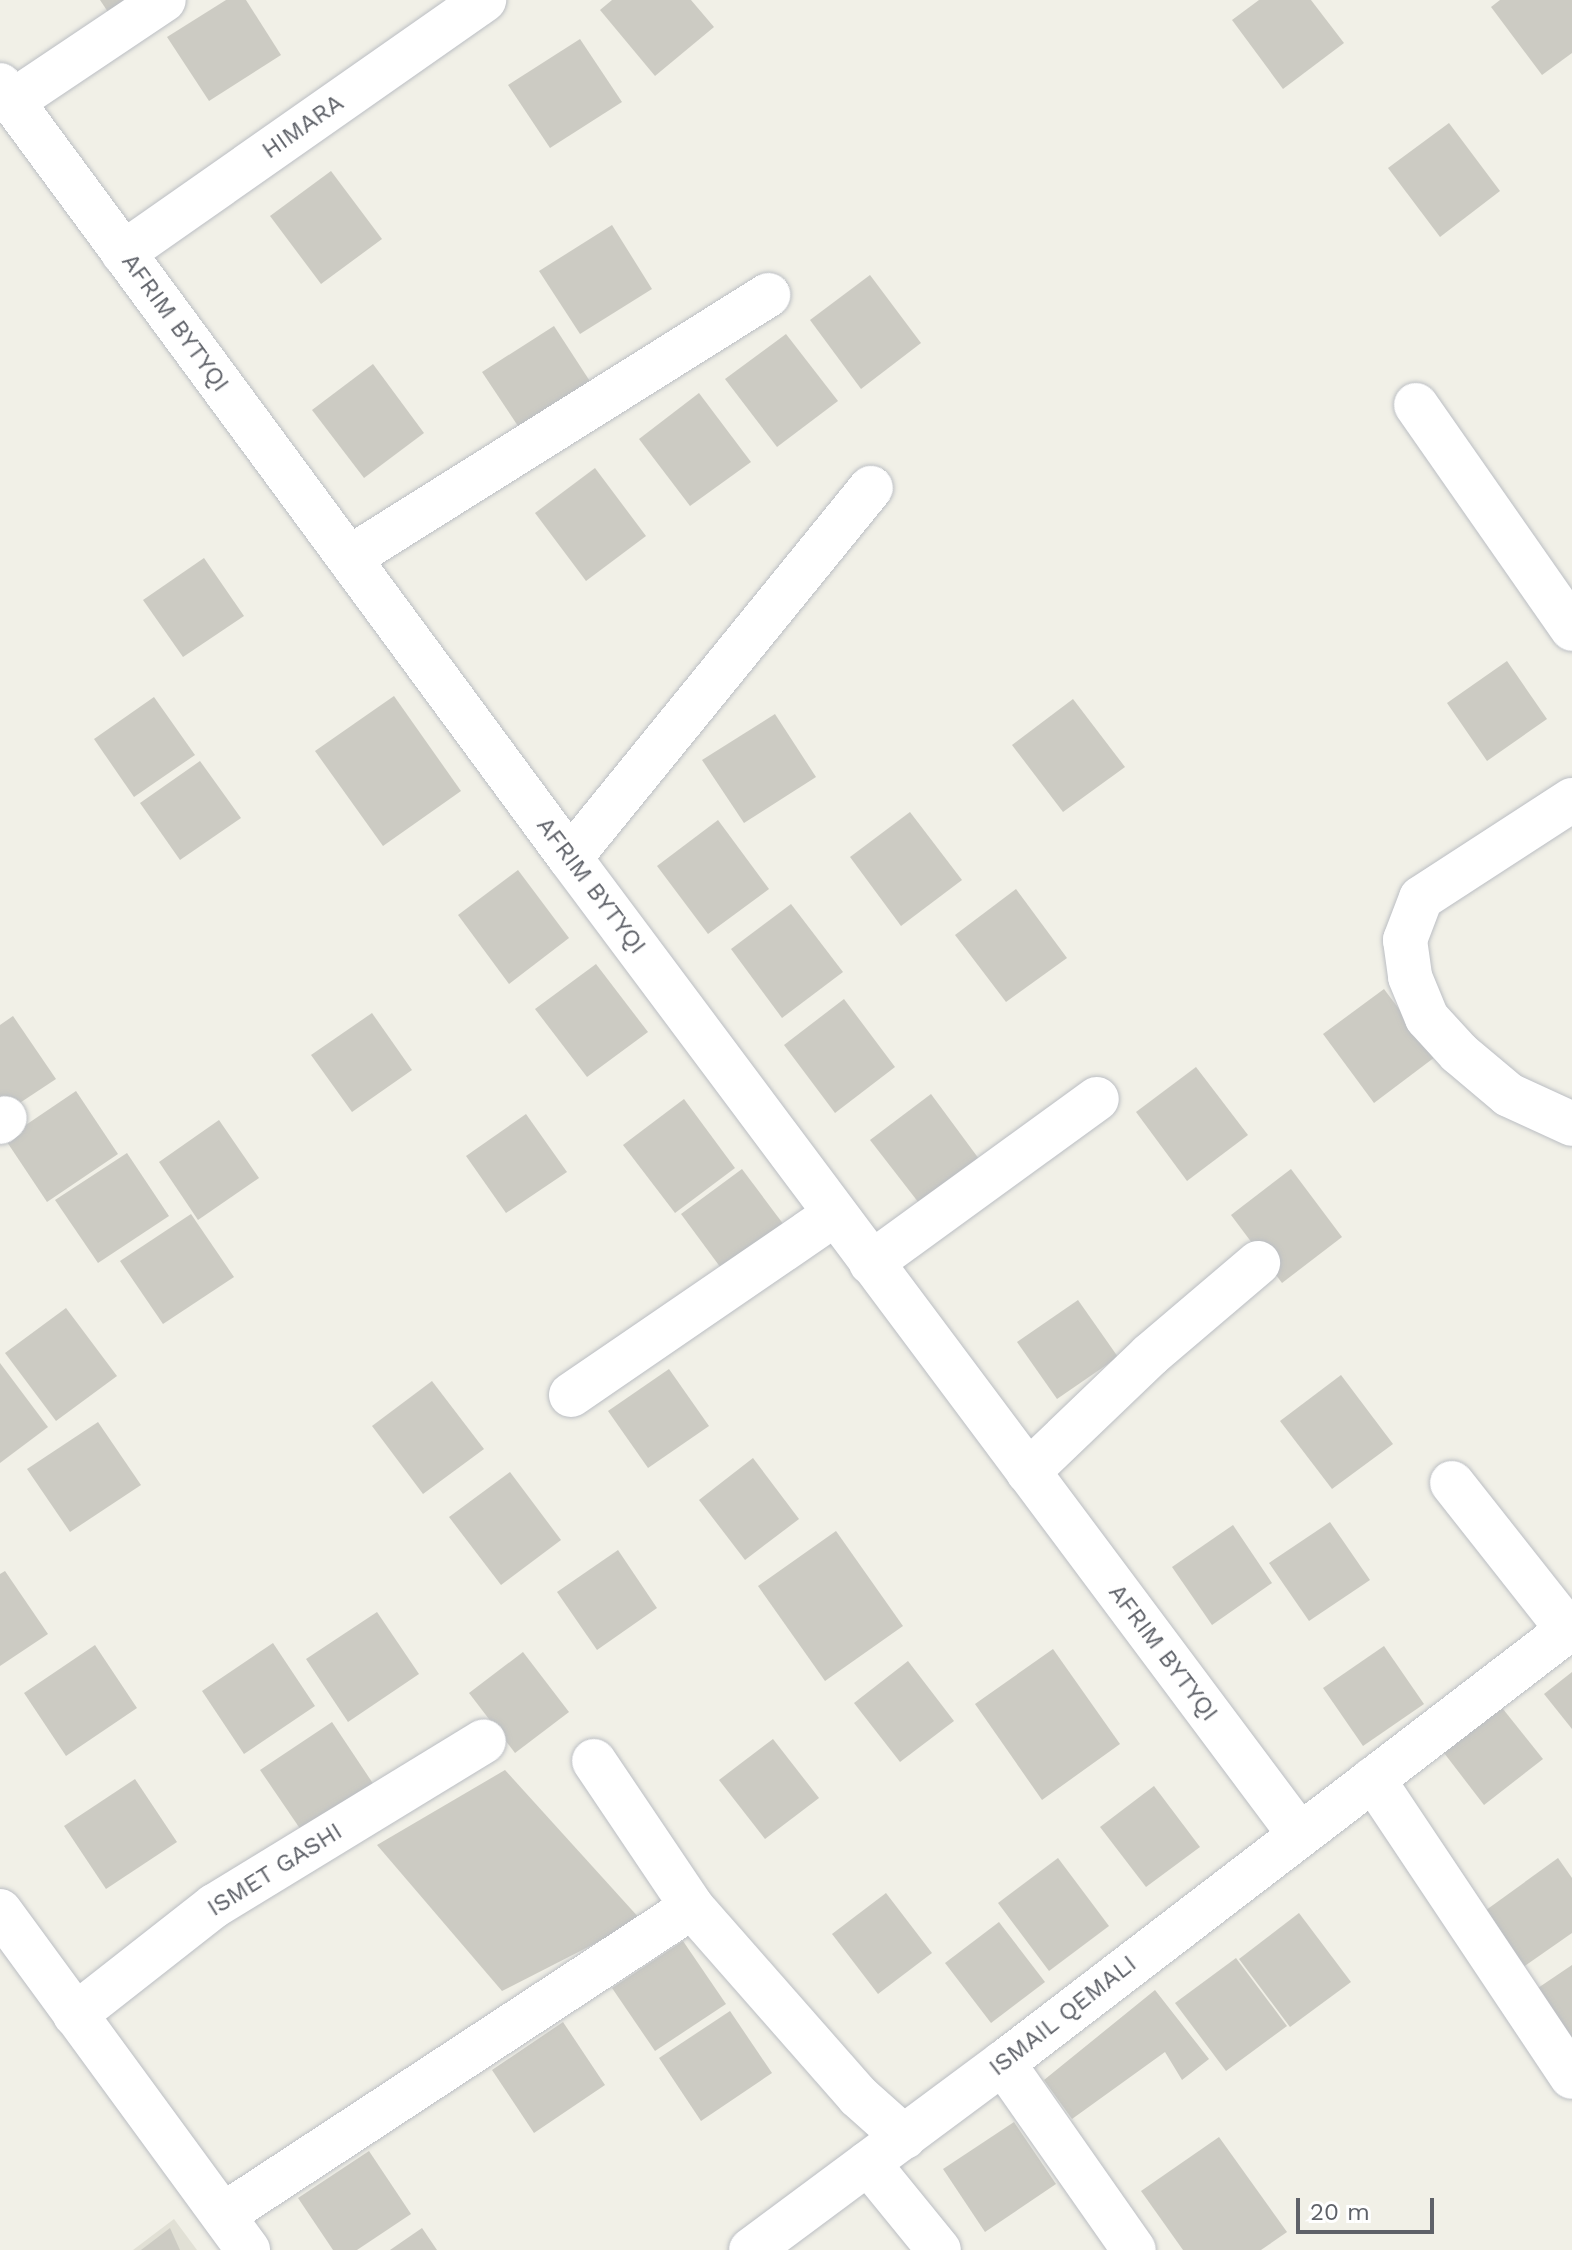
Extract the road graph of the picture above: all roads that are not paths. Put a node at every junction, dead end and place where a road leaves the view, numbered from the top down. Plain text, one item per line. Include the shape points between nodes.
1 (164, 0) edge
2 (483, 0) edge
3 (3, 91) edge
4 (123, 253) junction
5 (768, 295) dead end
6 (1416, 405) dead end
7 (871, 488) dead end
8 (349, 558) junction
9 (1572, 629) edge
10 (1572, 800) edge
11 (570, 858) junction
12 (1097, 1099) dead end
13 (1572, 1124) edge
14 (835, 1214) junction
15 (871, 1263) junction
16 (1258, 1263) dead end
17 (571, 1395) dead end
18 (1028, 1472) junction
19 (1452, 1483) dead end
20 (1570, 1628) edge
21 (484, 1741) dead end
22 (594, 1761) dead end
23 (1373, 1779) junction
24 (1299, 1834) junction
25 (692, 1907) junction
26 (7, 1935) edge
27 (75, 2015) junction
28 (1003, 2063) junction
29 (1572, 2077) edge
30 (904, 2137) junction
31 (868, 2163) junction
32 (223, 2215) junction
33 (248, 2250) edge
34 (751, 2250) edge
35 (939, 2250) edge
36 (1134, 2250) edge

1 - 3 street
2 - 4 street, HIMARA
3 - 4 street, AFRIM BYTYQI
4 - 8 street, AFRIM BYTYQI
5 - 8 street
6 - 9 street
7 - 11 street
8 - 11 street, AFRIM BYTYQI
10 - 13 street via 1421,898 1405,940 1410,977 1427,1018 1509,1095
11 - 14 street, AFRIM BYTYQI
12 - 15 street
14 - 15 street, AFRIM BYTYQI
14 - 17 street
15 - 18 street, AFRIM BYTYQI
16 - 18 street via 1150,1355
18 - 24 street, AFRIM BYTYQI
19 - 20 street
20 - 23 street, ISMAIL QEMALI
21 - 27 street, ISMET GASHI via 214,1906
22 - 25 street
23 - 24 street, ISMAIL QEMALI
23 - 29 street
24 - 28 street, ISMAIL QEMALI
25 - 30 street via 858,2096
25 - 32 street
26 - 27 street
27 - 32 street
28 - 30 street, ISMAIL QEMALI
28 - 36 street
30 - 31 street, ISMAIL QEMALI
31 - 34 street, ISMAIL QEMALI
31 - 35 street
32 - 33 street

